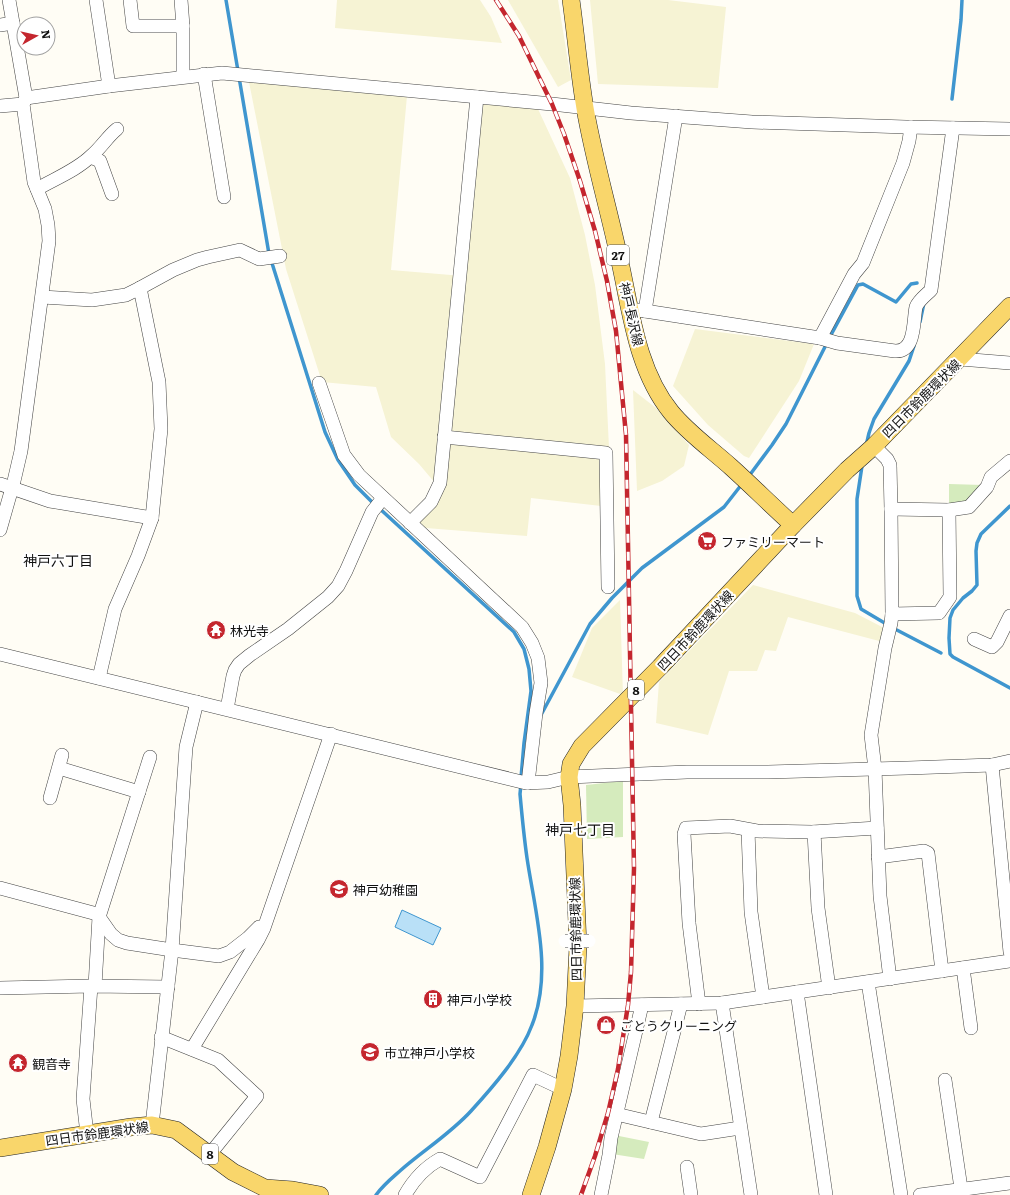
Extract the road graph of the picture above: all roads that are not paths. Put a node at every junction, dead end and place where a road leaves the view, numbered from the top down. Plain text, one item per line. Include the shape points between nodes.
1 (9, 0) edge
2 (96, 0) edge
3 (130, 0) edge
4 (181, 0) edge
5 (571, 0) edge
6 (7, 24) edge
7 (183, 26) junction
8 (204, 74) junction
9 (183, 76) junction
10 (109, 86) junction
11 (477, 97) junction
12 (24, 101) junction
13 (0, 106) edge
14 (585, 107) junction
15 (676, 116) junction
16 (911, 127) junction
17 (953, 128) junction
18 (117, 129) dead end
19 (1010, 129) edge
20 (91, 157) junction
21 (37, 188) junction
22 (112, 194) dead end
23 (224, 197) dead end
24 (280, 256) dead end
25 (140, 288) junction
26 (42, 297) junction
27 (637, 310) junction
28 (1007, 314) edge
29 (825, 340) junction
30 (960, 359) junction
31 (1010, 363) edge
32 (319, 383) dead end
33 (444, 437) junction
34 (874, 446) junction
35 (1010, 461) edge
36 (6, 486) edge
37 (382, 499) junction
38 (891, 509) junction
39 (948, 510) junction
40 (152, 518) junction
41 (410, 524) junction
42 (793, 525) junction
43 (0, 530) edge
44 (608, 587) dead end
45 (1009, 619) edge
46 (891, 623) junction
47 (974, 639) dead end
48 (0, 654) edge
49 (98, 678) junction
50 (197, 702) junction
51 (227, 709) junction
52 (331, 734) junction
53 (150, 757) dead end
54 (1010, 761) edge
55 (992, 765) junction
56 (875, 769) junction
57 (569, 776) junction
58 (527, 783) junction
59 (139, 792) junction
60 (50, 798) dead end
61 (877, 828) junction
62 (748, 830) junction
63 (814, 832) junction
64 (1005, 834) edge
65 (878, 857) junction
66 (0, 888) edge
67 (1008, 905) edge
68 (99, 917) junction
69 (264, 928) junction
70 (565, 941) dead end
71 (589, 941) dead end
72 (172, 950) junction
73 (1010, 952) edge
74 (1010, 962) edge
75 (963, 968) junction
76 (942, 971) junction
77 (890, 979) junction
78 (868, 982) junction
79 (93, 986) junction
80 (168, 987) junction
81 (0, 988) edge
82 (828, 988) junction
83 (798, 992) junction
84 (763, 997) junction
85 (722, 1003) junction
86 (681, 1004) junction
87 (699, 1004) junction
88 (642, 1005) junction
89 (575, 1006) junction
90 (971, 1028) dead end
91 (161, 1037) junction
92 (192, 1049) junction
93 (945, 1080) dead end
94 (563, 1089) junction
95 (616, 1114) junction
96 (651, 1122) junction
97 (152, 1125) junction
98 (740, 1128) junction
99 (87, 1134) junction
100 (0, 1148) edge
101 (210, 1154) junction
102 (687, 1167) dead end
103 (1010, 1183) edge
104 (261, 1191) edge
105 (962, 1192) edge
106 (320, 1195) edge
107 (405, 1195) edge
108 (531, 1195) edge
109 (601, 1195) edge
110 (691, 1195) edge
111 (751, 1195) edge
112 (826, 1195) edge
113 (901, 1195) edge
114 (920, 1195) edge

1 - 6 street
2 - 10 street
3 - 7 street via 133,26
4 - 7 street
5 - 14 main road, 神戸長沢線 / 27
6 - 12 street
7 - 9 street
8 - 9 street
8 - 11 street via 231,73
8 - 23 street
9 - 10 street
10 - 12 street
11 - 14 street
11 - 33 street
12 - 13 street
12 - 21 street via 34,182
14 - 15 street
14 - 27 main road, 神戸長沢線 / 27
15 - 16 street via 752,122
15 - 27 street
16 - 17 street
16 - 29 street via 903,163 863,263 854,274
17 - 19 street
17 - 29 street via 931,290 917,305 909,343 901,351
18 - 20 street
20 - 21 street
20 - 22 street via 100,161
21 - 26 street via 45,209 49,241
24 - 25 street via 259,259 240,250 208,257 173,270
25 - 26 street via 126,295 92,300
25 - 40 street via 159,382 161,429
26 - 36 street via 21,451 14,481
27 - 29 street
27 - 42 main road, 神戸長沢線 / 27 via 640,352 650,378 671,412
28 - 30 main road, 四日市鈴鹿環状線 / 8
30 - 31 street
30 - 34 main road, 四日市鈴鹿環状線 / 8
32 - 37 street via 344,455 358,476
33 - 41 street via 440,483 431,502
33 - 44 street via 606,453
34 - 38 street via 890,465
34 - 42 main road, 四日市鈴鹿環状線 / 8
35 - 39 street via 991,478 987,487 969,507
36 - 40 street via 50,501
36 - 43 street
37 - 41 street
37 - 51 street via 372,512 338,586 328,598 239,664 233,676
38 - 39 street
38 - 46 street
39 - 46 street via 950,597 939,613
40 - 49 street via 115,609
41 - 58 street via 522,627 532,643 538,658 541,683
42 - 57 main road, 四日市鈴鹿環状線 / 8 via 582,746 571,764
45 - 47 street via 992,647
46 - 56 street via 871,735
48 - 49 street
49 - 50 street
50 - 51 street
50 - 72 street via 186,747
51 - 52 street
52 - 58 street
52 - 69 street
53 - 59 street
54 - 55 street
55 - 56 street
55 - 64 street
56 - 57 street
56 - 61 street
57 - 58 street via 548,782
57 - 89 main road, 四日市鈴鹿環状線 / 8 via 578,946
59 - 60 street via 60,761
59 - 68 street
61 - 63 street
61 - 65 street
62 - 63 street
62 - 84 street via 751,912
62 - 87 street via 730,826 686,828 684,834 689,923
63 - 82 street via 818,908
64 - 67 street
65 - 76 street via 924,851 928,853
65 - 77 street
66 - 68 street via 97,914
67 - 73 street
68 - 72 street via 118,940
68 - 79 street
69 - 72 street via 259,928 230,952 219,956
69 - 92 street
70 - 71 street, bridge
72 - 80 street
74 - 75 street
75 - 76 street
75 - 90 street
76 - 77 street
77 - 78 street
78 - 82 street
78 - 113 street
79 - 80 street
79 - 81 street
79 - 99 street via 83,1099
80 - 91 street
82 - 83 street
83 - 84 street
83 - 112 street
84 - 85 street
85 - 87 street
85 - 98 street
86 - 87 street
86 - 88 street
86 - 96 street
88 - 89 street
88 - 95 street
89 - 94 main road, 四日市鈴鹿環状線 / 8
91 - 92 street
91 - 97 street
92 - 101 street via 218,1060 256,1096
93 - 105 street
94 - 107 street via 533,1075 480,1177 440,1159 414,1180
94 - 108 main road, 四日市鈴鹿環状線 / 8
95 - 96 street
95 - 109 street
96 - 98 street via 701,1134
97 - 99 main road, 四日市鈴鹿環状線 / 8
97 - 101 main road, 四日市鈴鹿環状線 / 8 via 176,1130
98 - 111 street
99 - 100 main road, 四日市鈴鹿環状線 / 8
101 - 104 main road, 四日市鈴鹿環状線 / 8
102 - 110 street
103 - 105 street
104 - 106 main road, 四日市鈴鹿環状線 / 8 via 293,1190
105 - 114 street

